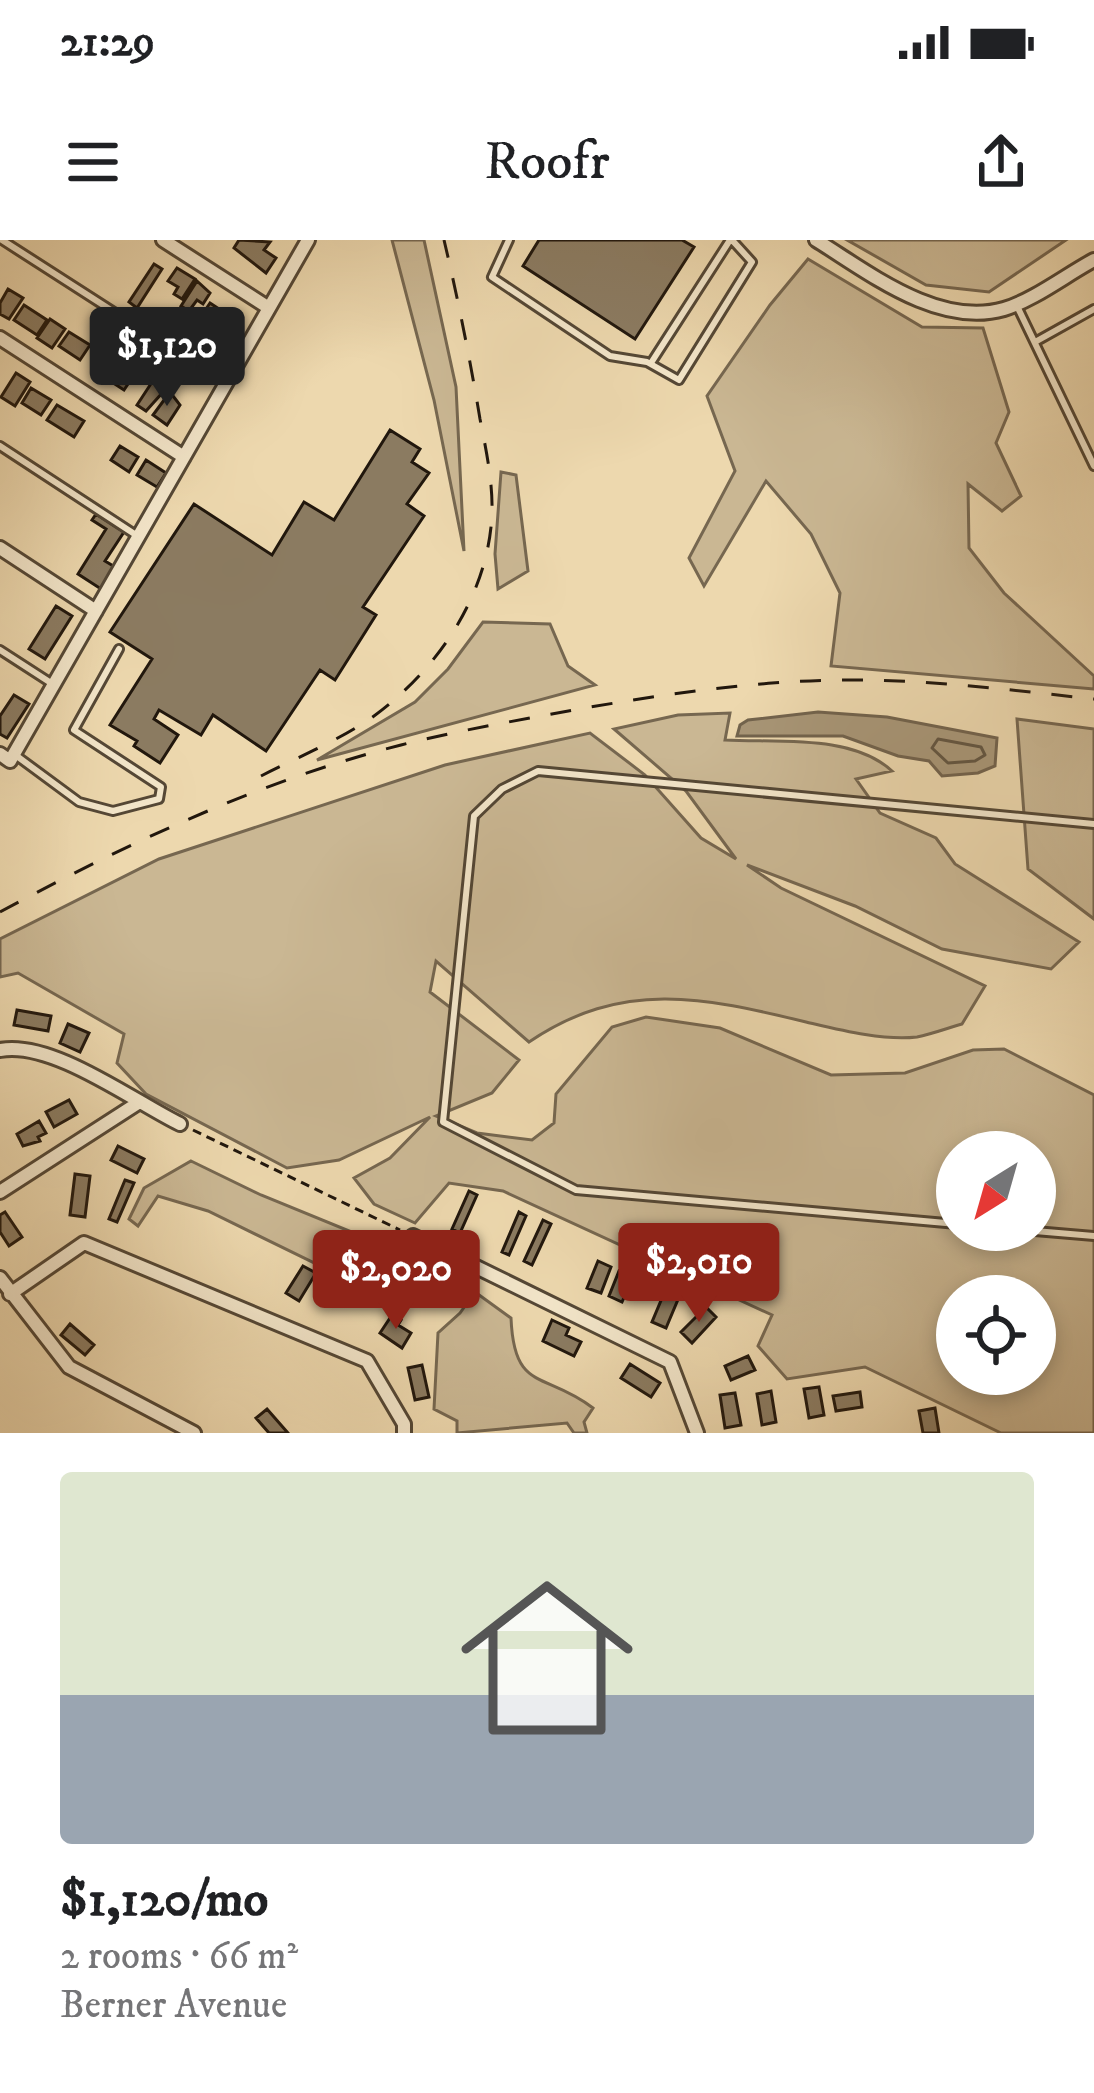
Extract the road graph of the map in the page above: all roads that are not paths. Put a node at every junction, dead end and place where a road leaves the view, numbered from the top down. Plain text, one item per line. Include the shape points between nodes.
1 (2, 240) edge
2 (163, 240) edge
3 (308, 240) edge
4 (509, 240) edge
5 (731, 240) edge
6 (816, 240) edge
7 (1094, 260) edge
8 (1015, 303) junction
9 (269, 308) junction
10 (1094, 310) edge
11 (0, 338) edge
12 (1035, 342) junction
13 (650, 363) junction
14 (226, 384) junction
15 (0, 446) edge
16 (184, 457) junction
17 (1094, 466) edge
18 (139, 537) junction
19 (0, 548) edge
20 (96, 611) junction
21 (118, 649) dead end
22 (0, 650) edge
23 (54, 685) junction
24 (8, 757) edge
25 (1094, 824) edge
26 (0, 1050) edge
27 (138, 1103) junction
28 (180, 1124) road end
29 (0, 1192) edge
30 (936, 1222) edge
31 (1056, 1233) edge
32 (413, 1236) road end
33 (1094, 1236) edge
34 (0, 1278) edge
35 (10, 1294) junction
36 (194, 1433) edge
37 (404, 1433) edge
38 (697, 1433) edge

1 - 14 lane
2 - 9 street
3 - 9 street
4 - 13 lane via 492,277 610,356
5 - 13 lane
5 - 13 lane via 752,262 679,380
6 - 8 street via 936,304 973,312
7 - 8 street
8 - 12 lane
9 - 14 street
10 - 12 lane
11 - 16 street
12 - 17 lane
14 - 16 street
15 - 18 lane
16 - 18 street
18 - 20 street
19 - 20 street
20 - 23 street
21 - 24 lane via 74,730 161,787 159,799 112,811 79,802
22 - 23 lane
23 - 24 street
25 - 30 lane via 538,771 474,816 442,1122 576,1190
26 - 27 street via 64,1062
27 - 28 street
27 - 29 street
31 - 33 lane
32 - 38 street via 670,1362
34 - 35 street
35 - 36 street via 69,1367
35 - 37 street via 84,1243 368,1360

